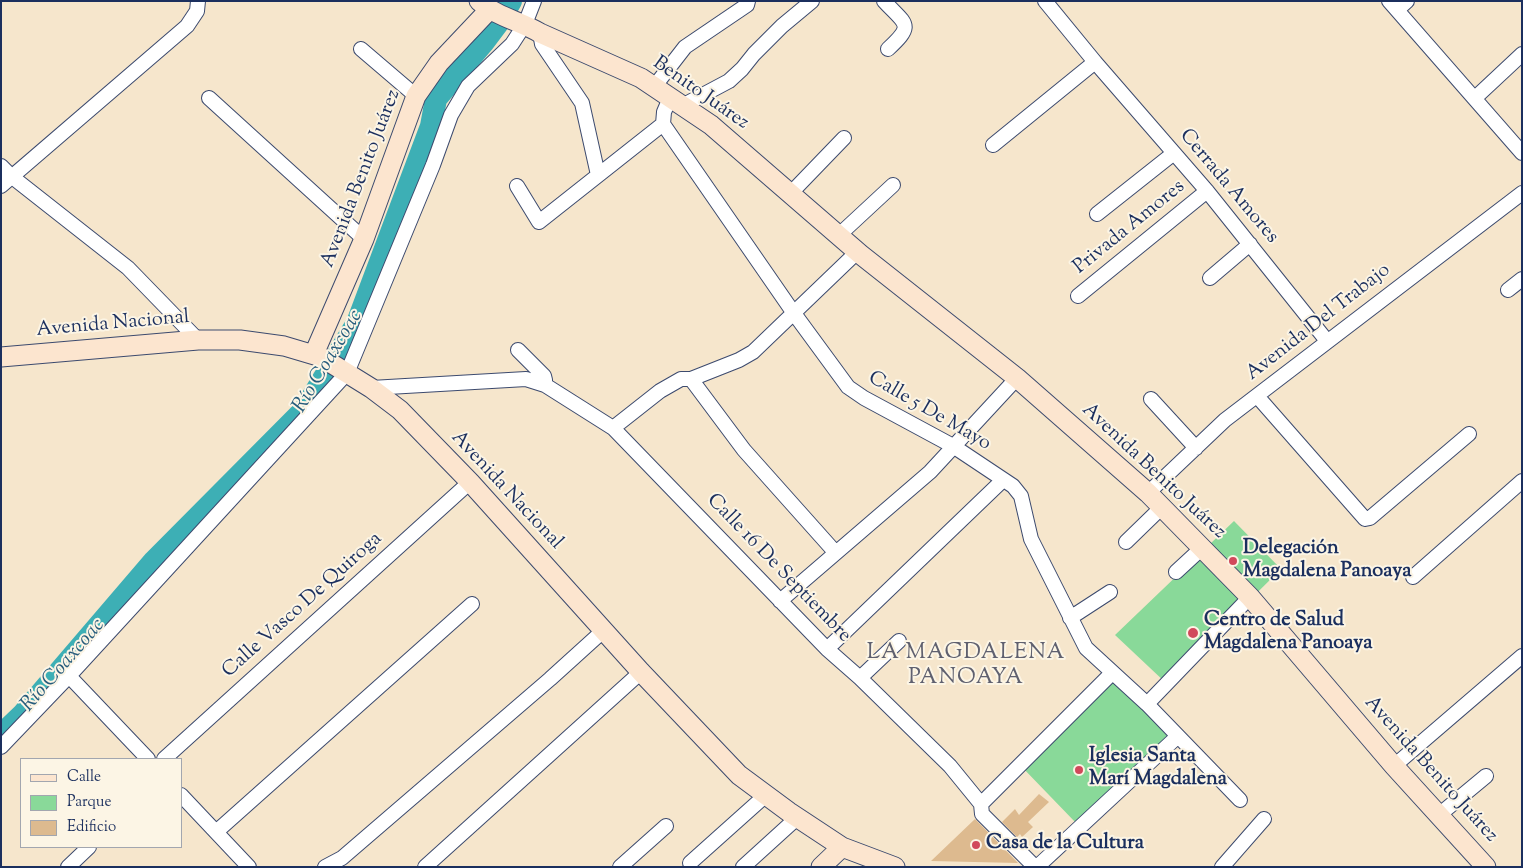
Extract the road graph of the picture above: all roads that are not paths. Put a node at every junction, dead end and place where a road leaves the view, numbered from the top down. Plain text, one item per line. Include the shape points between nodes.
1 (198, 1) edge
2 (534, 1) edge
3 (748, 1) edge
4 (812, 1) edge
5 (884, 1) edge
6 (1045, 1) edge
7 (1398, 4) edge
8 (505, 15) edge
9 (361, 49) dead end
10 (888, 49) dead end
11 (1522, 54) edge
12 (1094, 62) junction
13 (654, 87) junction
14 (416, 96) junction
15 (209, 98) dead end
16 (1475, 98) junction
17 (676, 102) junction
18 (663, 124) junction
19 (844, 138) dead end
20 (993, 145) dead end
21 (1174, 153) junction
22 (1522, 153) edge
23 (1, 166) edge
24 (598, 175) junction
25 (6, 181) edge
26 (893, 185) dead end
27 (516, 186) dead end
28 (1206, 191) junction
29 (1522, 193) edge
30 (790, 194) junction
31 (1097, 214) dead end
32 (838, 236) junction
33 (364, 238) junction
34 (1250, 244) junction
35 (860, 254) junction
36 (1210, 278) dead end
37 (1522, 279) edge
38 (1508, 290) dead end
39 (1078, 296) dead end
40 (794, 312) junction
41 (198, 340) junction
42 (1327, 341) junction
43 (518, 350) dead end
44 (1, 356) edge
45 (318, 356) junction
46 (342, 371) junction
47 (1017, 378) junction
48 (691, 379) junction
49 (544, 385) junction
50 (371, 388) junction
51 (1257, 396) junction
52 (1151, 399) dead end
53 (613, 428) junction
54 (1469, 434) dead end
55 (953, 446) junction
56 (1196, 448) junction
57 (1003, 480) junction
58 (1522, 480) edge
59 (470, 482) junction
60 (1148, 492) junction
61 (1162, 507) junction
62 (1126, 542) dead end
63 (1202, 548) junction
64 (835, 552) junction
65 (1176, 572) dead end
66 (1413, 577) dead end
67 (1110, 592) dead end
68 (1250, 597) junction
69 (780, 601) junction
70 (472, 604) dead end
71 (1070, 618) junction
72 (604, 631) junction
73 (899, 641) dead end
74 (827, 649) junction
75 (1522, 656) edge
76 (641, 672) junction
77 (1112, 673) junction
78 (69, 676) junction
79 (860, 678) junction
80 (1147, 704) junction
81 (1178, 736) junction
82 (1, 747) edge
83 (147, 758) edge
84 (165, 758) edge
85 (1394, 766) junction
86 (1486, 776) dead end
87 (766, 795) junction
88 (182, 796) edge
89 (1240, 800) dead end
90 (981, 804) junction
91 (1438, 815) junction
92 (798, 818) junction
93 (1264, 820) dead end
94 (666, 826) dead end
95 (216, 832) junction
96 (842, 847) junction
97 (88, 848) edge
98 (690, 863) dead end
99 (68, 867) edge
100 (249, 867) edge
101 (325, 867) edge
102 (425, 867) edge
103 (620, 867) edge
104 (743, 867) edge
105 (821, 867) edge
106 (895, 867) edge
107 (1036, 867) edge
108 (1222, 867) edge
109 (1486, 867) edge

1 - 25 street via 197,10 187,26
2 - 8 street, Avenida Benito Juárez
3 - 13 street via 685,47
4 - 17 street via 782,26 729,81
5 - 10 street via 905,24 906,30
6 - 12 street, Cerrada Amores
7 - 16 street
8 - 13 street, Benito Juárez
8 - 14 street, Avenida Benito Juárez via 439,63
8 - 24 street via 542,44 582,103
8 - 46 street via 512,44 468,86 451,115 433,164
9 - 14 street
11 - 16 street
12 - 20 street
12 - 21 street, Cerrada Amores
13 - 17 street, Benito Juárez
14 - 33 street, Avenida Benito Juárez
15 - 33 street
16 - 22 street
17 - 18 street via 664,112
17 - 30 street, Benito Juárez via 711,126
18 - 24 street
18 - 40 street, Calle 5 De Mayo
19 - 30 street
21 - 28 street, Cerrada Amores
21 - 31 street
23 - 25 street
24 - 27 street via 539,222
25 - 41 street via 128,268
26 - 32 street
28 - 34 street, Cerrada Amores
28 - 39 street, Privada Amores
29 - 42 street, Avenida Del Trabajo
30 - 32 street, Benito Juárez
32 - 35 street, Benito Juárez
33 - 45 street, Avenida Benito Juárez
34 - 36 street
34 - 42 street, Cerrada Amores
35 - 40 street via 854,255
35 - 47 street, Avenida Benito Juárez
37 - 38 street
40 - 48 street via 753,352
40 - 55 street, Calle 5 De Mayo via 848,387
41 - 44 street, Avenida Nacional
41 - 45 street, Avenida Nacional via 275,344
42 - 51 street, Avenida Del Trabajo
43 - 49 street via 544,376
45 - 46 street, Avenida Nacional
46 - 50 street, Avenida Nacional
46 - 78 street
47 - 55 street
47 - 60 street, Avenida Benito Juárez
48 - 53 street via 681,379 660,391
48 - 64 street via 744,450
49 - 50 street via 526,379
49 - 53 street, Calle 16 De Septiembre
50 - 59 street, Avenida Nacional via 400,410
51 - 54 street via 1365,519
51 - 56 street, Avenida Del Trabajo
52 - 56 street
53 - 69 street, Calle 16 De Septiembre
55 - 57 street, Calle 5 De Mayo
55 - 64 street via 930,472
56 - 60 street, Avenida Del Trabajo
57 - 71 street, Calle 5 De Mayo via 1021,496 1031,539
57 - 74 street
58 - 66 street
59 - 72 street, Avenida Nacional
59 - 84 street, Calle Vasco De Quiroga
60 - 61 street, Avenida Benito Juárez
61 - 62 street
61 - 63 street, Avenida Benito Juárez
63 - 65 street
63 - 68 street, Avenida Benito Juárez
64 - 69 street
67 - 71 street
68 - 80 street
68 - 85 street, Avenida Benito Juárez
69 - 74 street, Calle 16 De Septiembre
70 - 95 street
71 - 77 street, Calle 5 De Mayo via 1086,648
72 - 76 street, Avenida Nacional
72 - 101 street via 342,858
73 - 79 street
74 - 79 street, Calle 16 De Septiembre
75 - 85 street
76 - 87 street, Avenida Nacional via 739,775
76 - 102 street
77 - 80 street, Calle 5 De Mayo
77 - 90 street
78 - 82 street
78 - 83 street
79 - 90 street, Calle 16 De Septiembre via 950,766
80 - 81 street, Calle 5 De Mayo
81 - 89 street, Calle 5 De Mayo
81 - 107 street
85 - 91 street, Avenida Benito Juárez
86 - 91 street
87 - 92 street, Avenida Nacional
87 - 98 street
88 - 95 street
90 - 107 street, Calle 16 De Septiembre via 982,814
91 - 109 street, Avenida Benito Juárez
92 - 96 street, Avenida Nacional
92 - 104 street
93 - 108 street
94 - 103 street
95 - 100 street
96 - 105 street
96 - 106 street, Avenida Nacional
97 - 99 street

